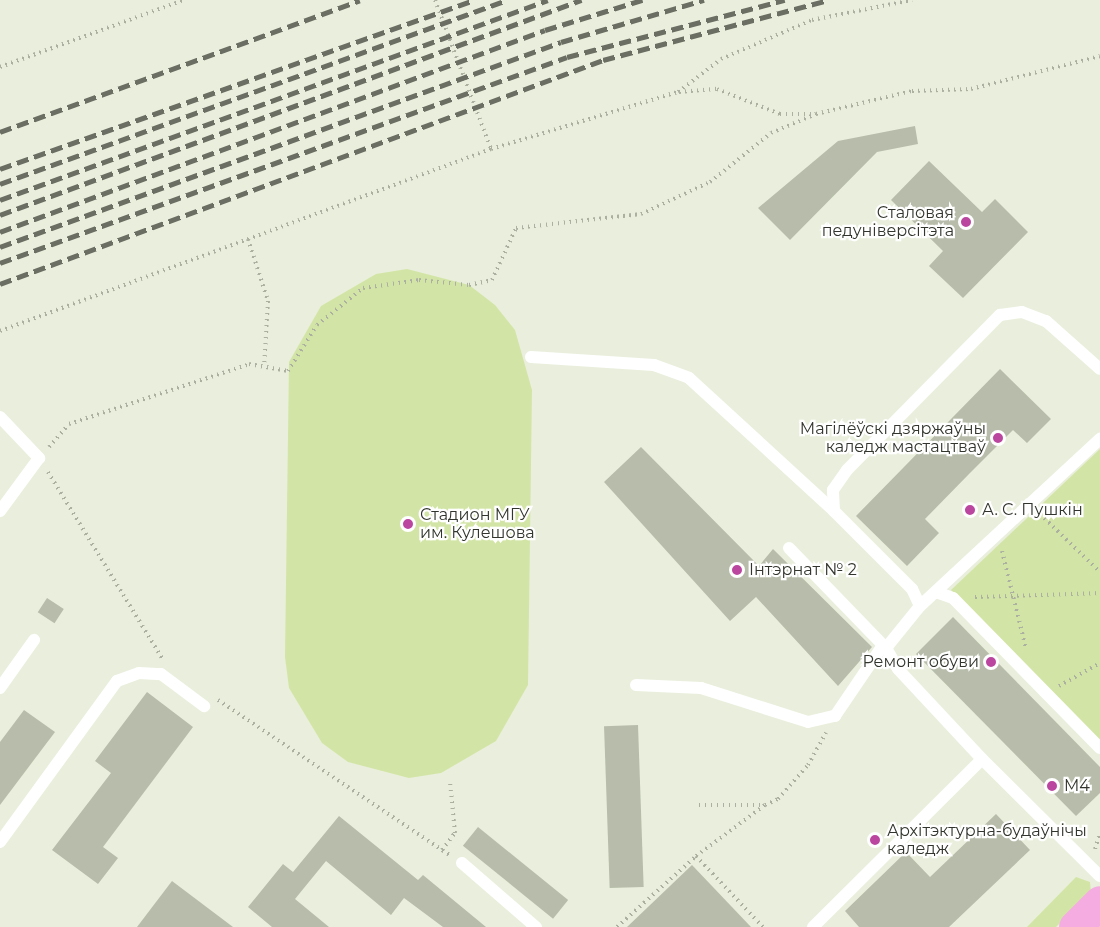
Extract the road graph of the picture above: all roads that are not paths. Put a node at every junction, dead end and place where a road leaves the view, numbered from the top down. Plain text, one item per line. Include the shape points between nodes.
1 (531, 357) dead end
2 (1100, 369) edge
3 (0, 417) edge
4 (1100, 439) edge
5 (0, 511) edge
6 (834, 511) junction
7 (789, 548) dead end
8 (939, 593) junction
9 (920, 606) junction
10 (34, 640) dead end
11 (885, 646) junction
12 (636, 685) dead end
13 (0, 688) edge
14 (204, 706) dead end
15 (1100, 748) edge
16 (982, 759) junction
17 (0, 842) edge
18 (462, 863) road end
19 (1100, 876) edge
20 (1100, 902) edge
21 (536, 927) edge
22 (813, 927) edge
23 (1075, 927) edge

1 - 6 lane via 654,365 689,378
2 - 6 lane via 1046,321 1022,312 1000,315 847,470 833,490
3 - 5 lane via 39,459
4 - 8 lane
6 - 9 lane via 912,589
7 - 11 lane
8 - 9 lane
8 - 15 lane via 953,598
9 - 11 lane
10 - 13 lane
11 - 12 lane via 835,716 808,722 701,688
11 - 16 lane via 898,669
14 - 17 lane via 161,674 139,674 117,681
16 - 19 lane
16 - 22 lane
18 - 21 lane
20 - 23 main road

